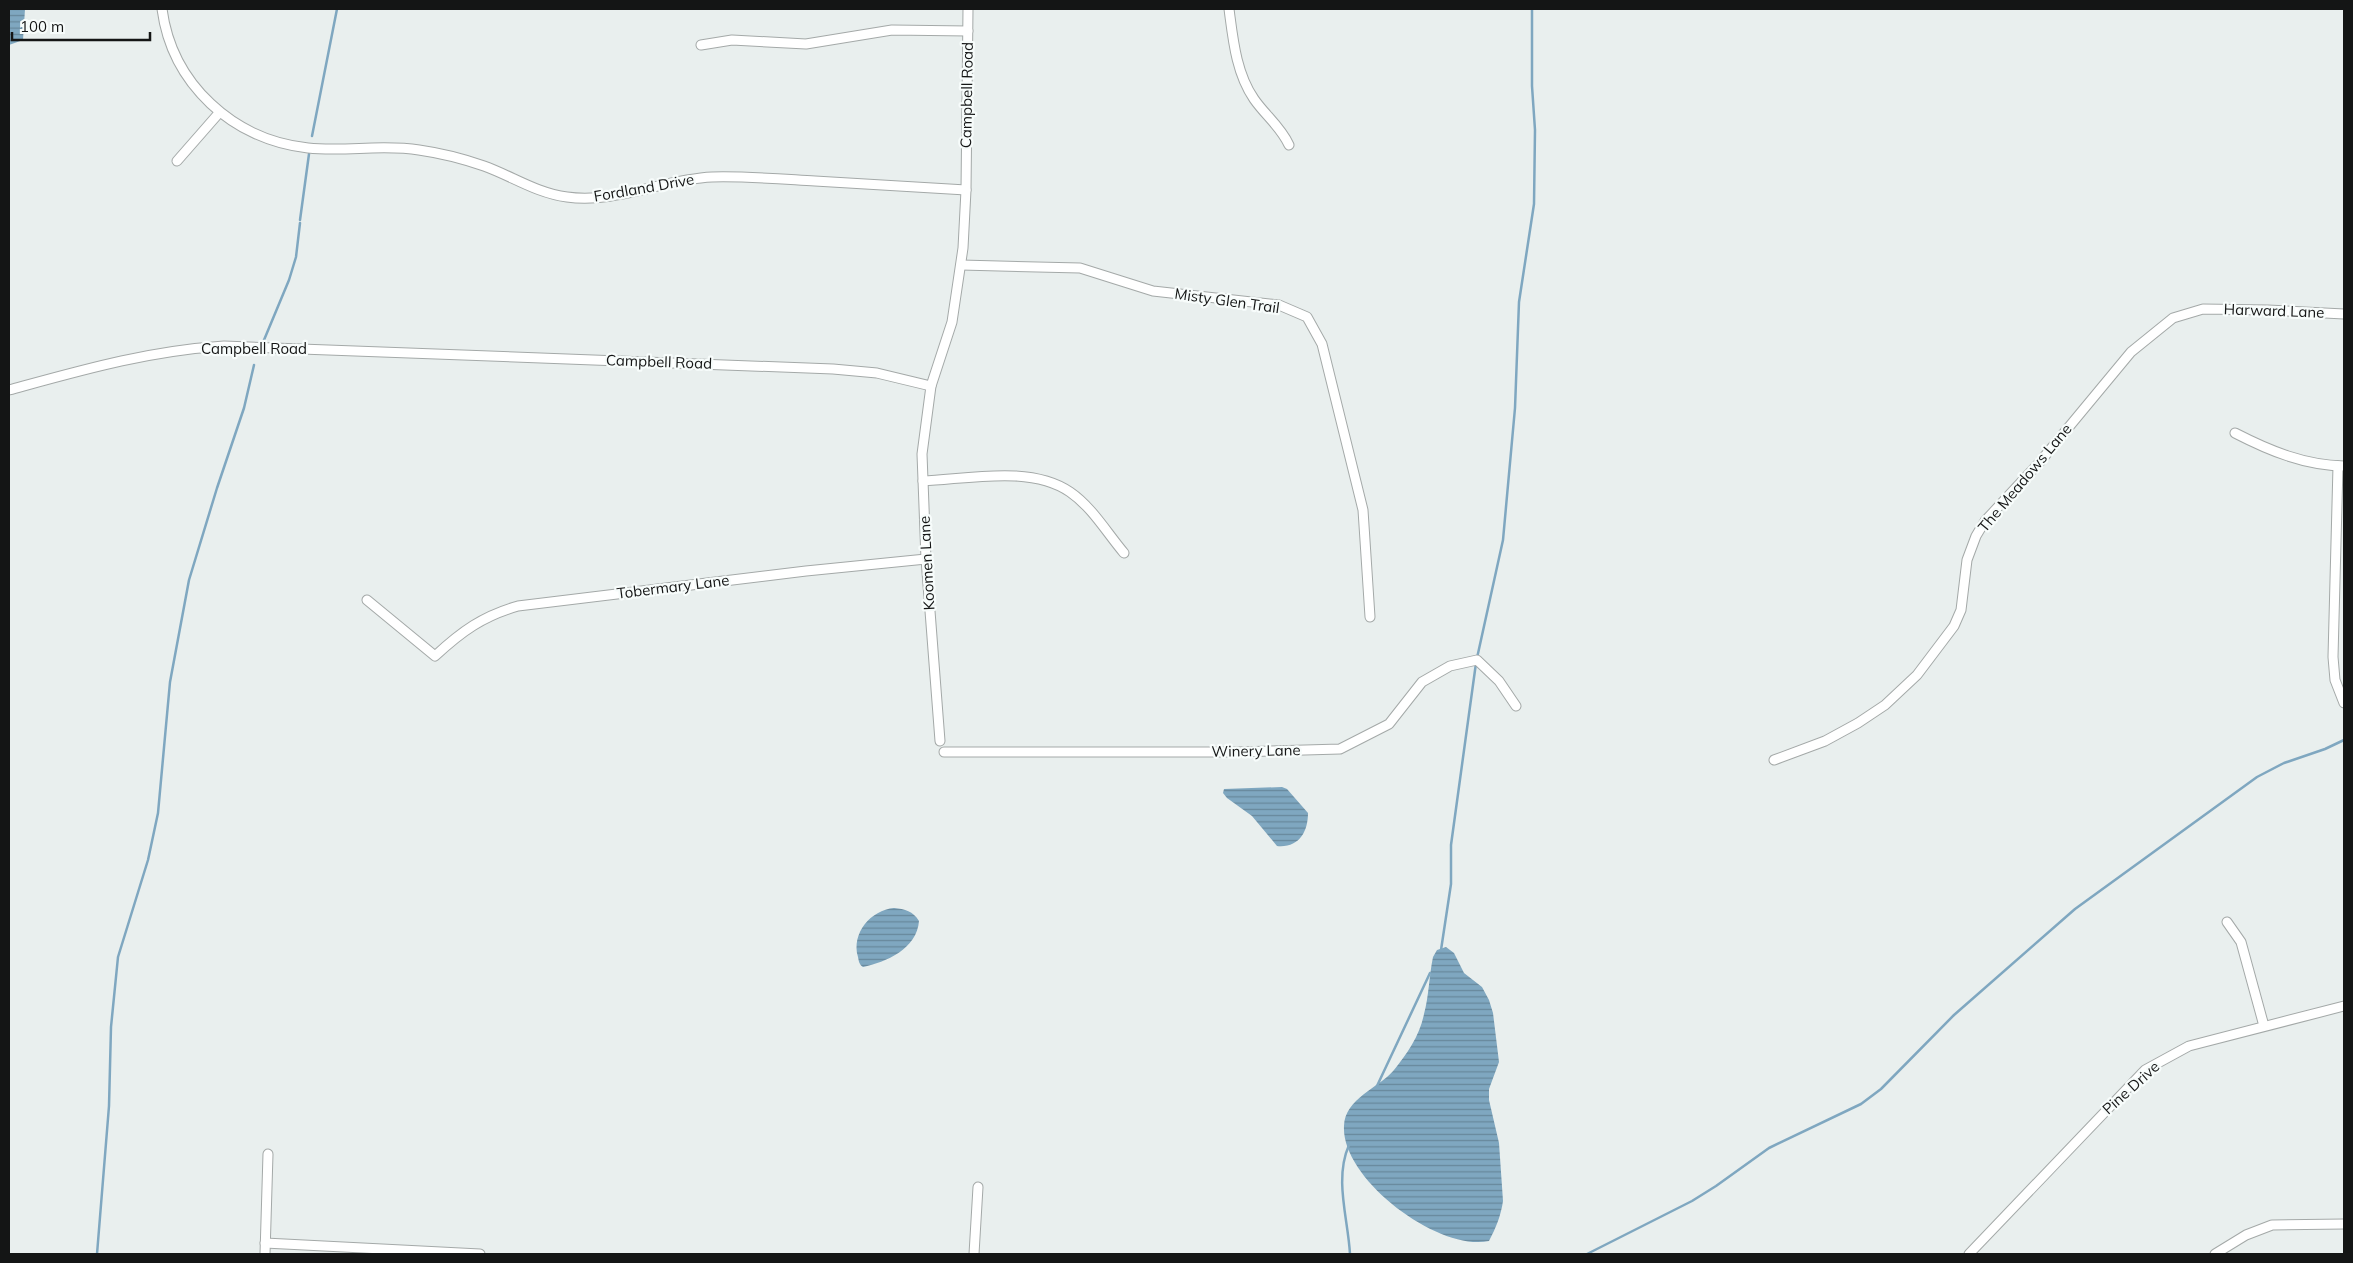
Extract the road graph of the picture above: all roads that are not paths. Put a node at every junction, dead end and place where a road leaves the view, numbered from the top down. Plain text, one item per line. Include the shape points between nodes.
1 (162, 9) edge
2 (968, 9) edge
3 (1229, 9) edge
4 (968, 31) junction
5 (701, 45) dead end
6 (219, 113) junction
7 (1289, 145) dead end
8 (176, 161) dead end
9 (966, 190) junction
10 (961, 265) junction
11 (2203, 309) joint
12 (2344, 314) edge
13 (931, 386) junction
14 (9, 390) edge
15 (2235, 432) dead end
16 (2341, 466) edge
17 (923, 481) junction
18 (1124, 553) dead end
19 (926, 559) junction
20 (366, 600) dead end
21 (1370, 616) dead end
22 (2344, 703) edge
23 (1516, 706) dead end
24 (940, 741) dead end
25 (944, 752) dead end
26 (1774, 760) dead end
27 (2227, 922) dead end
28 (2344, 1006) edge
29 (2264, 1026) junction
30 (268, 1154) dead end
31 (978, 1187) dead end
32 (2344, 1224) edge
33 (265, 1243) junction
34 (265, 1254) edge
35 (480, 1254) edge
36 (974, 1254) edge
37 (1969, 1254) edge
38 (2215, 1254) edge

1 - 6 street, Fordland Drive via 169,43 179,64 191,84
2 - 4 street, Campbell Road
3 - 7 street via 1245,83
4 - 5 street via 892,30 806,44 732,40
4 - 9 street, Campbell Road
6 - 8 street
6 - 9 street, Fordland Drive via 256,134 293,146 418,150 484,166 532,188 569,197 605,197 671,182 717,177
9 - 10 street, Campbell Road
10 - 13 street, Campbell Road via 952,322
10 - 21 street, Misty Glen Trail via 1080,268 1153,291 1279,305 1308,317 1322,344 1363,510
11 - 12 street, Harward Lane
11 - 26 street, The Meadows Lane via 2173,318 2131,352 2039,463 1985,521 1967,560 1962,610 1954,626 1917,675 1885,705 1858,724 1825,741
13 - 14 street, Campbell Road via 877,373 833,368 224,346 137,356
13 - 17 street, Koomen Lane via 923,437
15 - 16 street via 2266,448 2301,460
16 - 22 street via 2333,657 2335,680
17 - 18 street via 1010,476 1046,480 1070,492 1082,503
17 - 19 street, Koomen Lane
19 - 20 street, Tobermary Lane via 518,606 477,622 435,656
19 - 24 street, Koomen Lane
23 - 25 street, Winery Lane via 1499,681 1477,660 1450,666 1422,682 1389,724 1340,749
27 - 29 street via 2240,942
28 - 29 street, Pine Drive
29 - 37 street, Pine Drive via 2189,1046 2145,1070
30 - 33 street
31 - 36 street
32 - 38 street via 2272,1225 2246,1235
33 - 34 street
33 - 35 street

